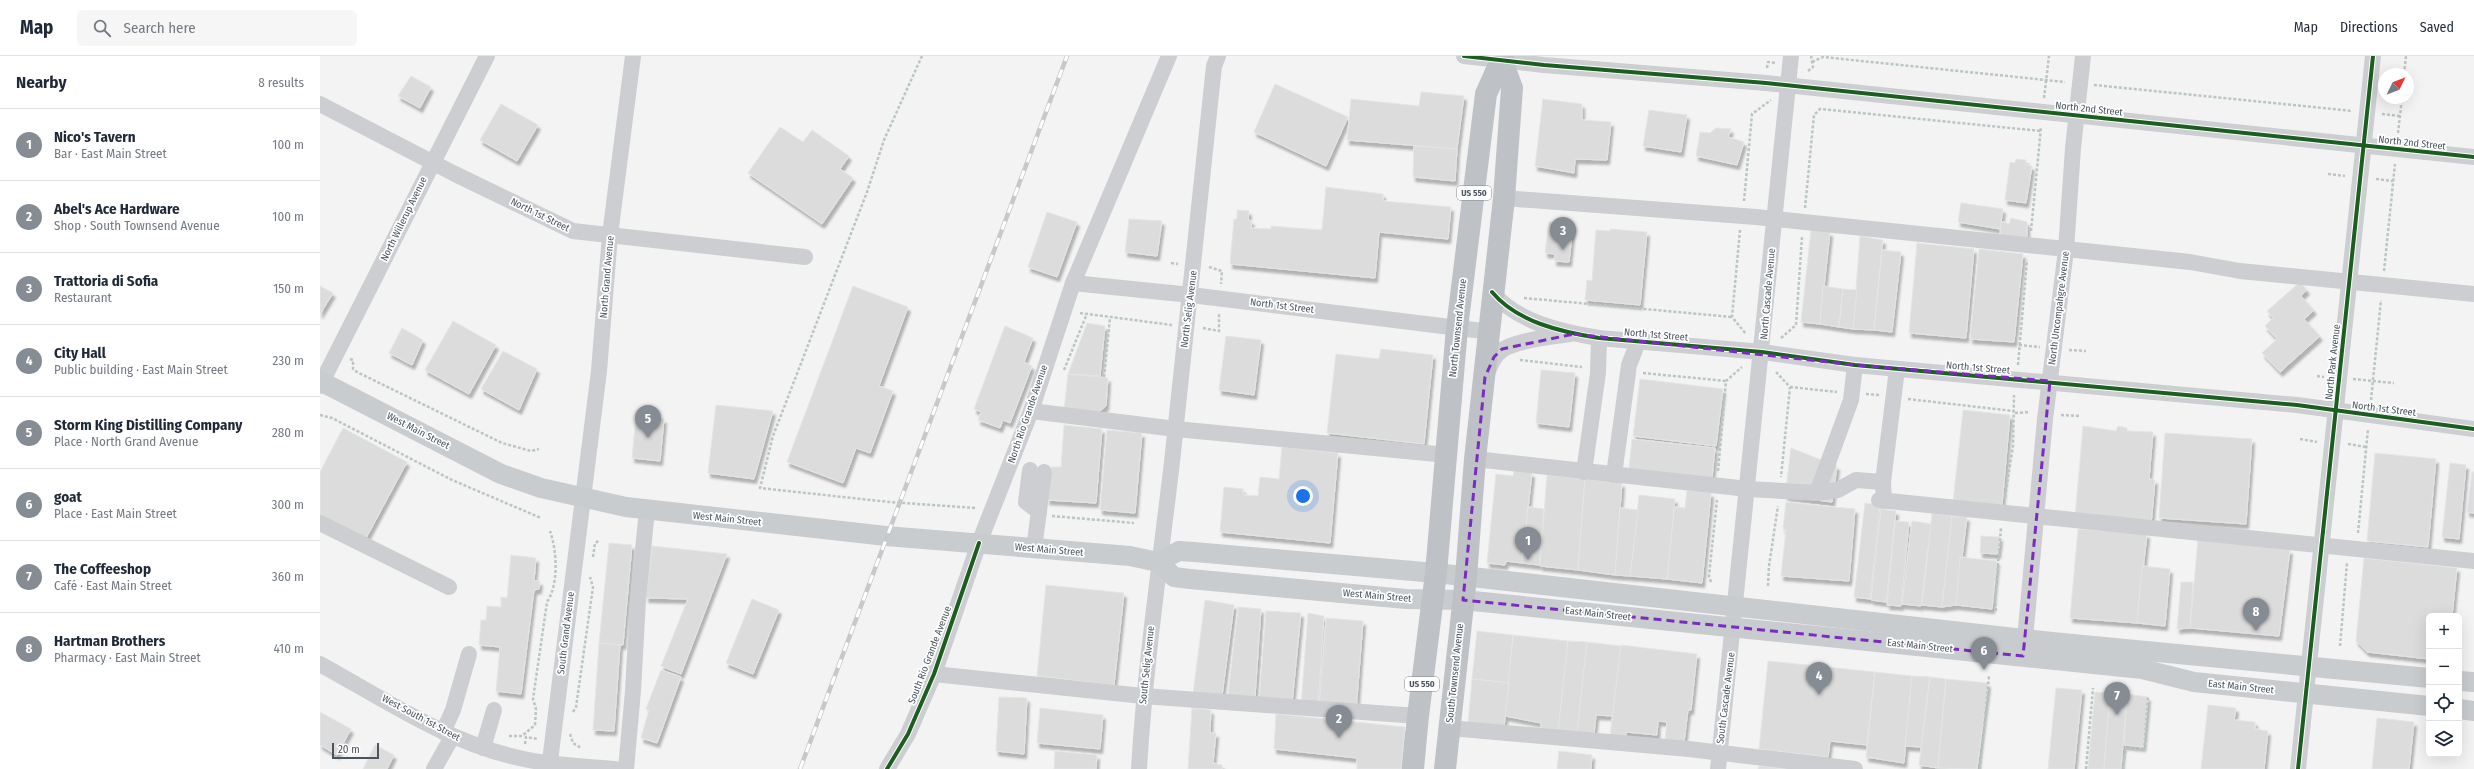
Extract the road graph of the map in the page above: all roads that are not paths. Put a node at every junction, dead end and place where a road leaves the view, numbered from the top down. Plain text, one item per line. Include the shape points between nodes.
1 (488, 56) edge
2 (633, 56) edge
3 (1169, 56) edge
4 (1218, 56) edge
5 (1464, 56) edge
6 (1791, 56) edge
7 (2083, 56) edge
8 (2373, 56) edge
9 (1502, 58) edge
10 (1573, 62) edge
11 (1788, 86) junction
12 (320, 104) edge
13 (2077, 116) junction
14 (2364, 146) junction
15 (2474, 157) edge
16 (432, 162) junction
17 (1504, 198) junction
18 (1774, 219) junction
19 (610, 235) junction
20 (2066, 250) junction
21 (804, 257) dead end
22 (2350, 281) junction
23 (1073, 283) junction
24 (1492, 292) junction
25 (2474, 294) edge
26 (1191, 295) junction
27 (1457, 328) junction
28 (1491, 332) junction
29 (1574, 334) junction
30 (1599, 338) junction
31 (1638, 342) junction
32 (1762, 352) junction
33 (1855, 365) junction
34 (1897, 369) junction
35 (1485, 377) junction
36 (2050, 381) junction
37 (321, 383) edge
38 (1031, 410) junction
39 (2336, 411) junction
40 (1176, 429) junction
41 (2474, 429) edge
42 (1447, 455) junction
43 (1475, 459) junction
44 (1012, 462) junction
45 (1584, 472) junction
46 (1614, 475) junction
47 (1884, 482) junction
48 (1748, 490) junction
49 (1817, 493) junction
50 (581, 497) junction
51 (647, 510) junction
52 (2036, 516) junction
53 (320, 522) edge
54 (979, 543) junction
55 (2321, 546) junction
56 (1034, 549) junction
57 (2474, 561) edge
58 (1158, 562) junction
59 (1436, 574) junction
60 (1466, 577) junction
61 (448, 587) dead end
62 (1434, 598) junction
63 (1463, 600) junction
64 (1736, 606) junction
65 (1734, 628) junction
66 (2024, 647) junction
67 (469, 654) dead end
68 (320, 664) edge
69 (2308, 666) junction
70 (934, 674) junction
71 (2426, 678) edge
72 (2462, 681) edge
73 (2474, 682) edge
74 (2305, 694) junction
75 (1144, 696) junction
76 (2426, 706) edge
77 (2462, 709) edge
78 (494, 710) dead end
79 (2474, 710) edge
80 (1418, 716) junction
81 (1450, 728) junction
82 (448, 734) junction
83 (483, 748) junction
84 (1719, 752) junction
85 (550, 766) edge
86 (434, 769) edge
87 (615, 769) edge
88 (626, 769) edge
89 (887, 769) edge
90 (1139, 769) edge
91 (1414, 769) edge
92 (1445, 769) edge
93 (1718, 769) edge
94 (1855, 769) edge
95 (2298, 769) edge

1 - 16 street, North Willerup Avenue
2 - 19 street, North Grand Avenue
3 - 23 street, North Rio Grande Avenue
4 - 26 street, North Selig Avenue via 1214,66
5 - 9 street, North 2nd Street
6 - 11 street, North Cascade Avenue
7 - 13 street, North Uncompahgre Avenue
8 - 14 street, North Park Avenue
9 - 10 street, North 2nd Street
9 - 17 highway, US 550 via 1512,88
9 - 27 highway, North Townsend Avenue / US 550 via 1486,94
10 - 11 street, North 2nd Street
11 - 13 street, North 2nd Street
11 - 18 street, North Cascade Avenue
12 - 16 street, North 1st Street
13 - 14 street, North 2nd Street
13 - 20 street, North Uncompahgre Avenue
14 - 15 street, North 2nd Street
14 - 22 street, North Park Avenue
16 - 19 street, North 1st Street via 573,231
16 - 37 street, North Willerup Avenue
17 - 18 street
17 - 24 highway, US 550
18 - 20 street
18 - 32 street, North Cascade Avenue
19 - 21 street, North 1st Street
19 - 50 street, North Grand Avenue via 599,371
20 - 22 street via 2190,262 2240,272
20 - 36 street, North Uncompahgre Avenue
22 - 25 street
22 - 39 street, North Park Avenue
23 - 26 street, North 1st Street
23 - 38 street, North Rio Grande Avenue
24 - 28 highway, US 550
24 - 29 street, North 1st Street via 1506,307 1528,318
26 - 27 street, North 1st Street
26 - 40 street, North Selig Avenue
27 - 28 street, North 1st Street
27 - 42 highway, North Townsend Avenue / US 550
28 - 35 highway, US 550
29 - 30 street, North 1st Street
29 - 35 street, North 1st Street via 1533,340 1502,349 1494,357
30 - 31 street, North 1st Street
30 - 45 street via 1598,374
31 - 32 street, North 1st Street
31 - 46 street via 1629,365
32 - 33 street, North 1st Street
32 - 48 street, North Cascade Avenue
33 - 34 street, North 1st Street
33 - 49 street via 1850,400
34 - 36 street, North 1st Street
34 - 47 street
35 - 43 highway, US 550
36 - 39 street, North 1st Street via 2290,404
36 - 52 street, North Uncompahgre Avenue
37 - 50 main road, West Main Street via 501,474 541,488
38 - 40 street
38 - 44 street, North Rio Grande Avenue
39 - 41 street, North 1st Street
39 - 55 street, North Park Avenue
40 - 42 street
40 - 58 street, North Selig Avenue
42 - 59 highway, North Townsend Avenue / US 550
43 - 45 street
43 - 60 highway, US 550
44 - 54 street, North Rio Grande Avenue
44 - 56 street via 1042,472 1026,502 1039,513
45 - 46 street
46 - 48 street
47 - 49 street via 1856,480 1838,490
47 - 52 street via 1881,500
48 - 49 street
48 - 64 street, North Cascade Avenue
50 - 51 main road, West Main Street
50 - 85 street, South Grand Avenue
51 - 54 main road, West Main Street via 886,536
51 - 88 street
52 - 55 street
52 - 66 street, North Uncompahgre Avenue
53 - 61 street
54 - 56 main road, West Main Street
54 - 70 street, South Rio Grande Avenue
55 - 57 street
55 - 69 street, North Park Avenue
56 - 58 main road, West Main Street via 1130,556
58 - 59 main road via 1179,551
58 - 62 main road, West Main Street via 1174,577 1406,599
58 - 75 street, South Selig Avenue
59 - 60 main road, East Main Street
59 - 62 highway, North Townsend Avenue / US 550
60 - 63 highway, South Townsend Avenue / US 550
60 - 64 main road, East Main Street
62 - 63 main road, East Main Street
62 - 80 highway, US 550
63 - 65 main road, East Main Street
63 - 81 highway, South Townsend Avenue / US 550
64 - 65 street, North Cascade Avenue
64 - 66 main road, East Main Street
65 - 66 main road, East Main Street
65 - 84 street, South Cascade Avenue
66 - 69 main road, East Main Street
66 - 74 main road, East Main Street via 2142,669 2194,682
67 - 82 street
68 - 82 street, West South 1st Street
69 - 71 main road, East Main Street
69 - 74 street, North Park Avenue
70 - 75 street
70 - 89 street, South Rio Grande Avenue via 908,734
72 - 73 main road
74 - 76 main road, East Main Street
74 - 95 street, North Park Avenue
75 - 80 street
75 - 90 street, South Selig Avenue
77 - 79 main road
78 - 83 street
80 - 91 highway, US 550
81 - 84 street
81 - 92 highway, South Townsend Avenue / US 550
82 - 83 street, West South 1st Street
82 - 86 street
83 - 85 street, West South 1st Street
84 - 93 street, South Cascade Avenue
84 - 94 street
85 - 87 street, West South 1st Street

